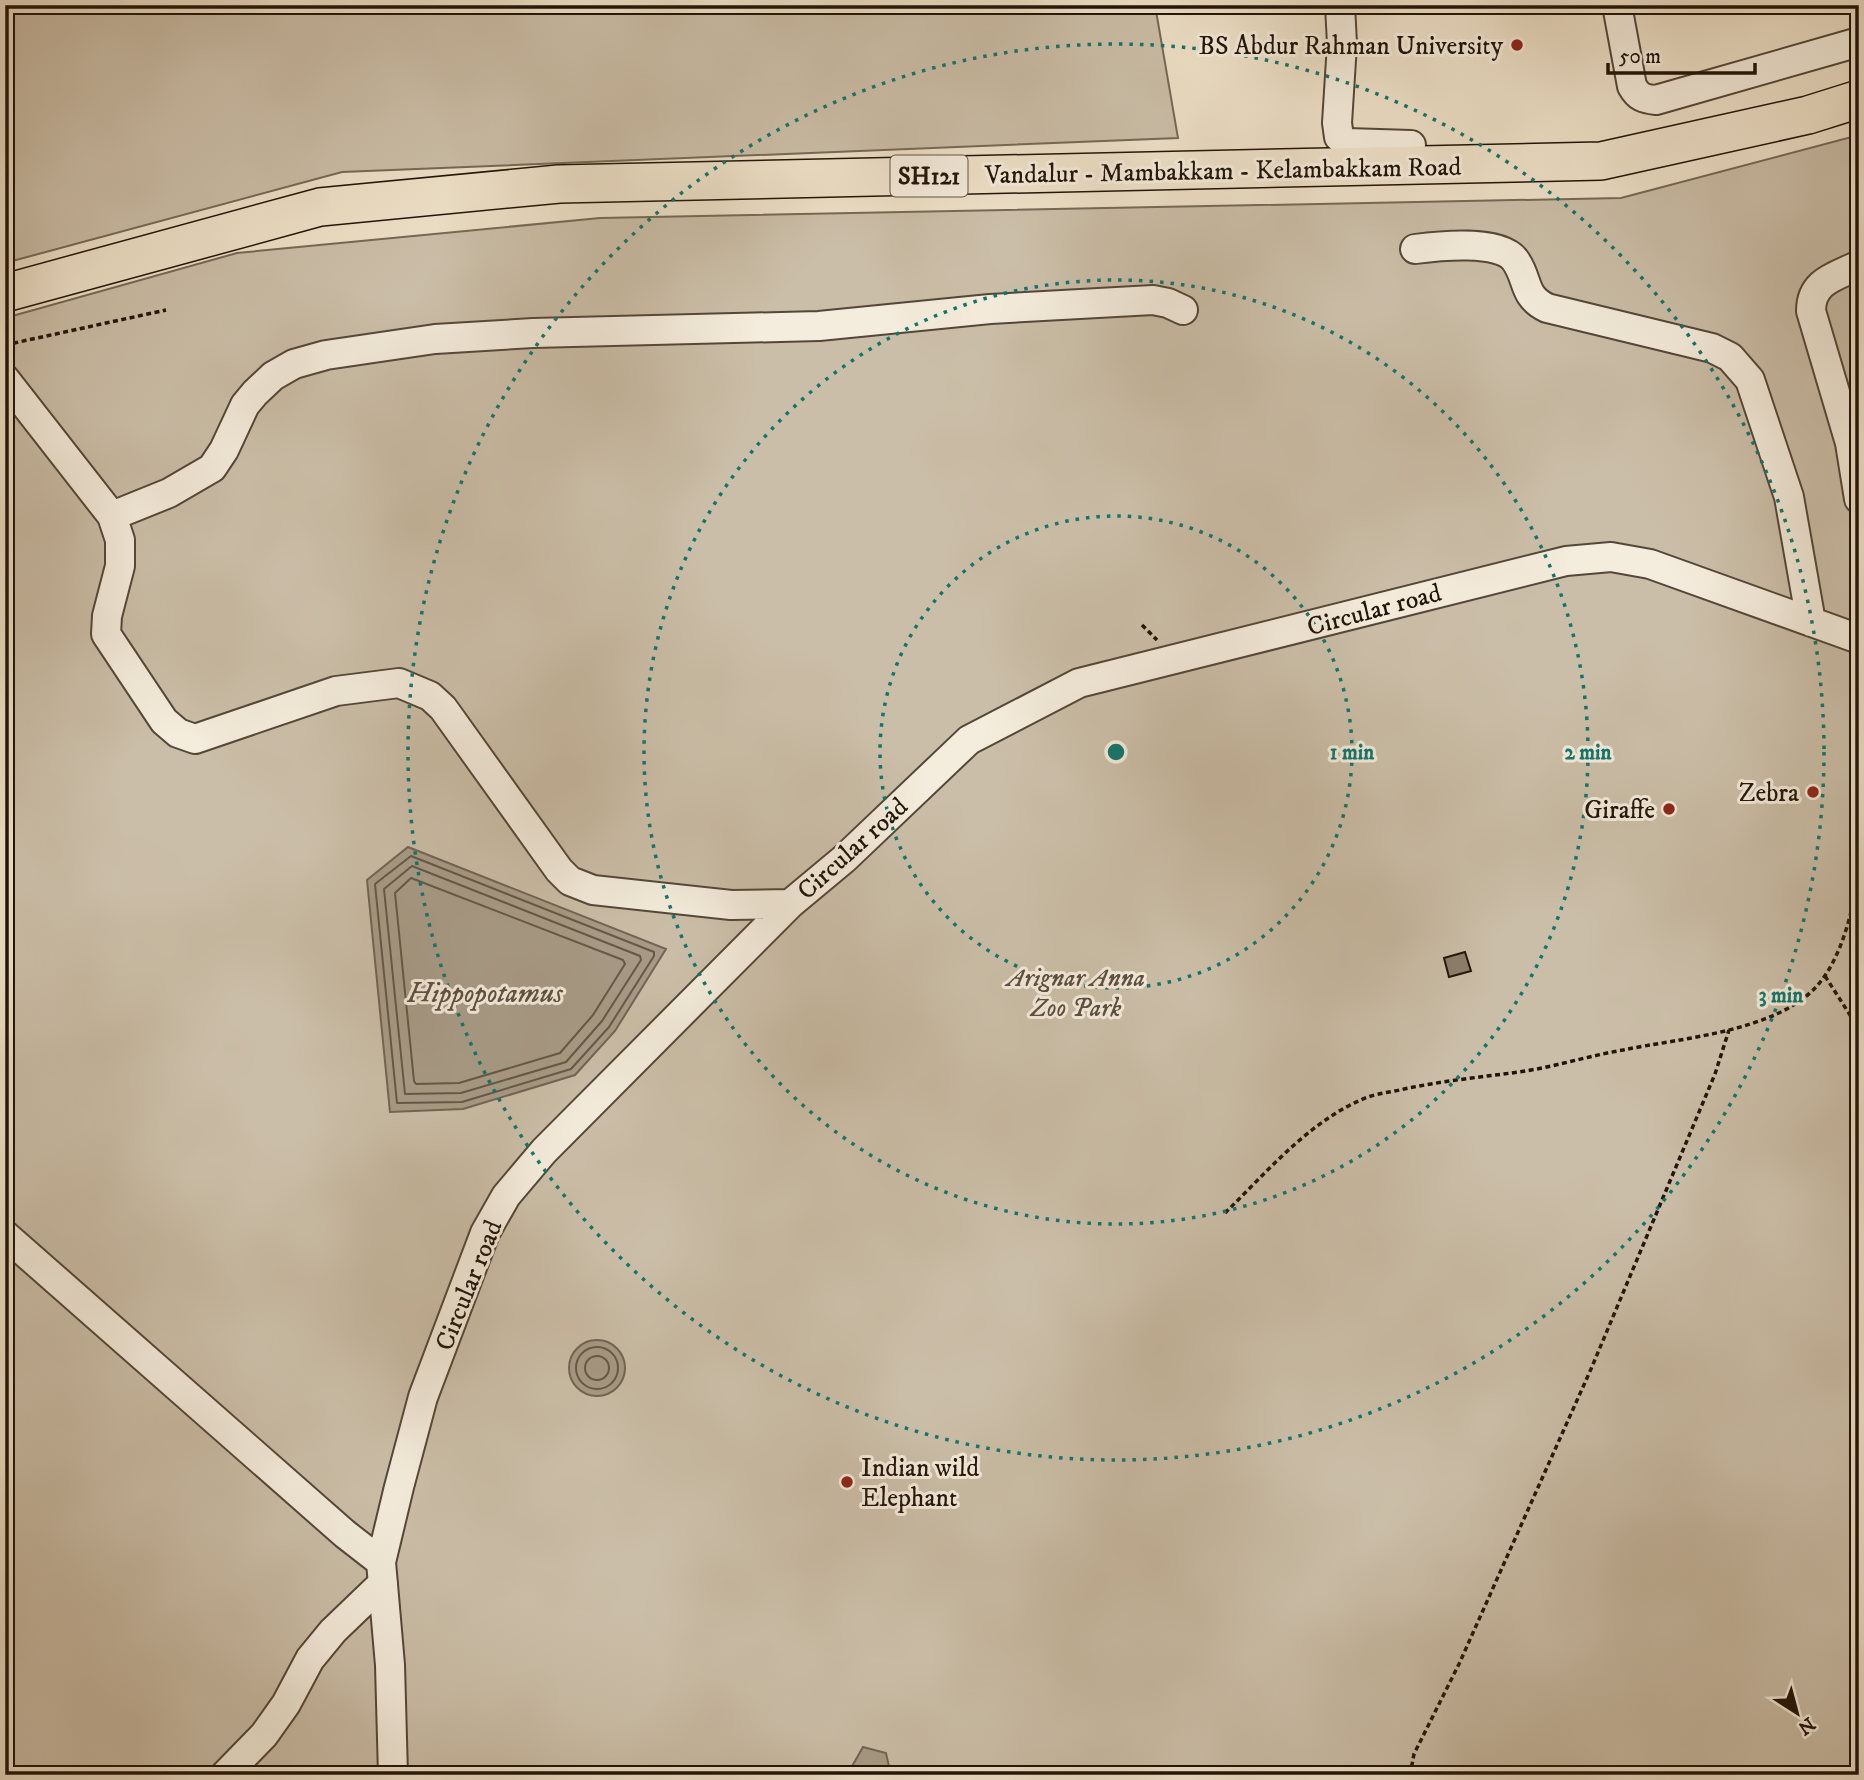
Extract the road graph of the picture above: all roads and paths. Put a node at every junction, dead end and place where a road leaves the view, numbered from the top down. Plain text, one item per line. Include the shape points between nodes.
1 (1340, 5) edge
2 (1617, 5) edge
3 (1859, 42) edge
4 (1859, 99) edge
5 (1859, 120) edge
6 (1411, 145) dead end
7 (560, 193) junction
8 (1415, 248) dead end
9 (1859, 265) edge
10 (5, 293) edge
11 (166, 310) dead end
12 (1183, 310) dead end
13 (5, 312) edge
14 (5, 345) edge
15 (5, 379) edge
16 (1859, 499) edge
17 (112, 516) junction
18 (1811, 622) junction
19 (1859, 639) edge
20 (1859, 870) edge
21 (790, 904) junction
22 (1825, 976) junction
23 (1859, 1029) edge
24 (1729, 1030) junction
25 (1225, 1213) dead end
26 (5, 1235) edge
27 (382, 1573) junction
28 (225, 1775) edge
29 (393, 1775) edge
30 (1410, 1775) edge

1 - 6 street via 1339,137 1347,143
2 - 3 street via 1632,86 1646,99 1656,100
4 - 7 main road, Vandalur - Mambakkam - Kelambakkam Road / SH121 via 1808,115 1601,161
5 - 7 main road, Vandalur - Mambakkam - Kelambakkam Road / SH121 via 1603,178
7 - 10 main road, Vandalur - Mambakkam - Kelambakkam Road / SH121 via 320,207
7 - 13 main road, Vandalur - Mambakkam - Kelambakkam Road / SH121 via 323,224
8 - 18 street via 1489,247 1506,252 1515,260 1535,302 1547,308 1713,348 1730,357 1749,380 1789,497
9 - 16 street via 1823,283 1811,299 1850,443
11 - 14 path
12 - 17 street via 1168,303 1139,300 819,326 533,333 326,355 294,364 255,393 212,468 169,493
15 - 17 street
17 - 21 street via 120,540 120,566 106,634 164,721 178,733 195,739 336,691 399,682 430,696 443,708 570,881 593,890 731,905
18 - 19 street, Circular road
18 - 21 street, Circular road via 1650,564 1611,557 1566,561 1079,683 969,740
20 - 22 path via 1854,905
21 - 27 street, Circular road via 544,1151 506,1196 485,1233 423,1397
22 - 23 path
22 - 24 path via 1788,1010
24 - 25 path via 1527,1071 1370,1096 1336,1112
24 - 30 path via 1715,1074 1591,1369 1460,1664 1414,1754
26 - 27 street via 335,1525
27 - 28 street via 310,1659 264,1735
27 - 29 street, Circular road

